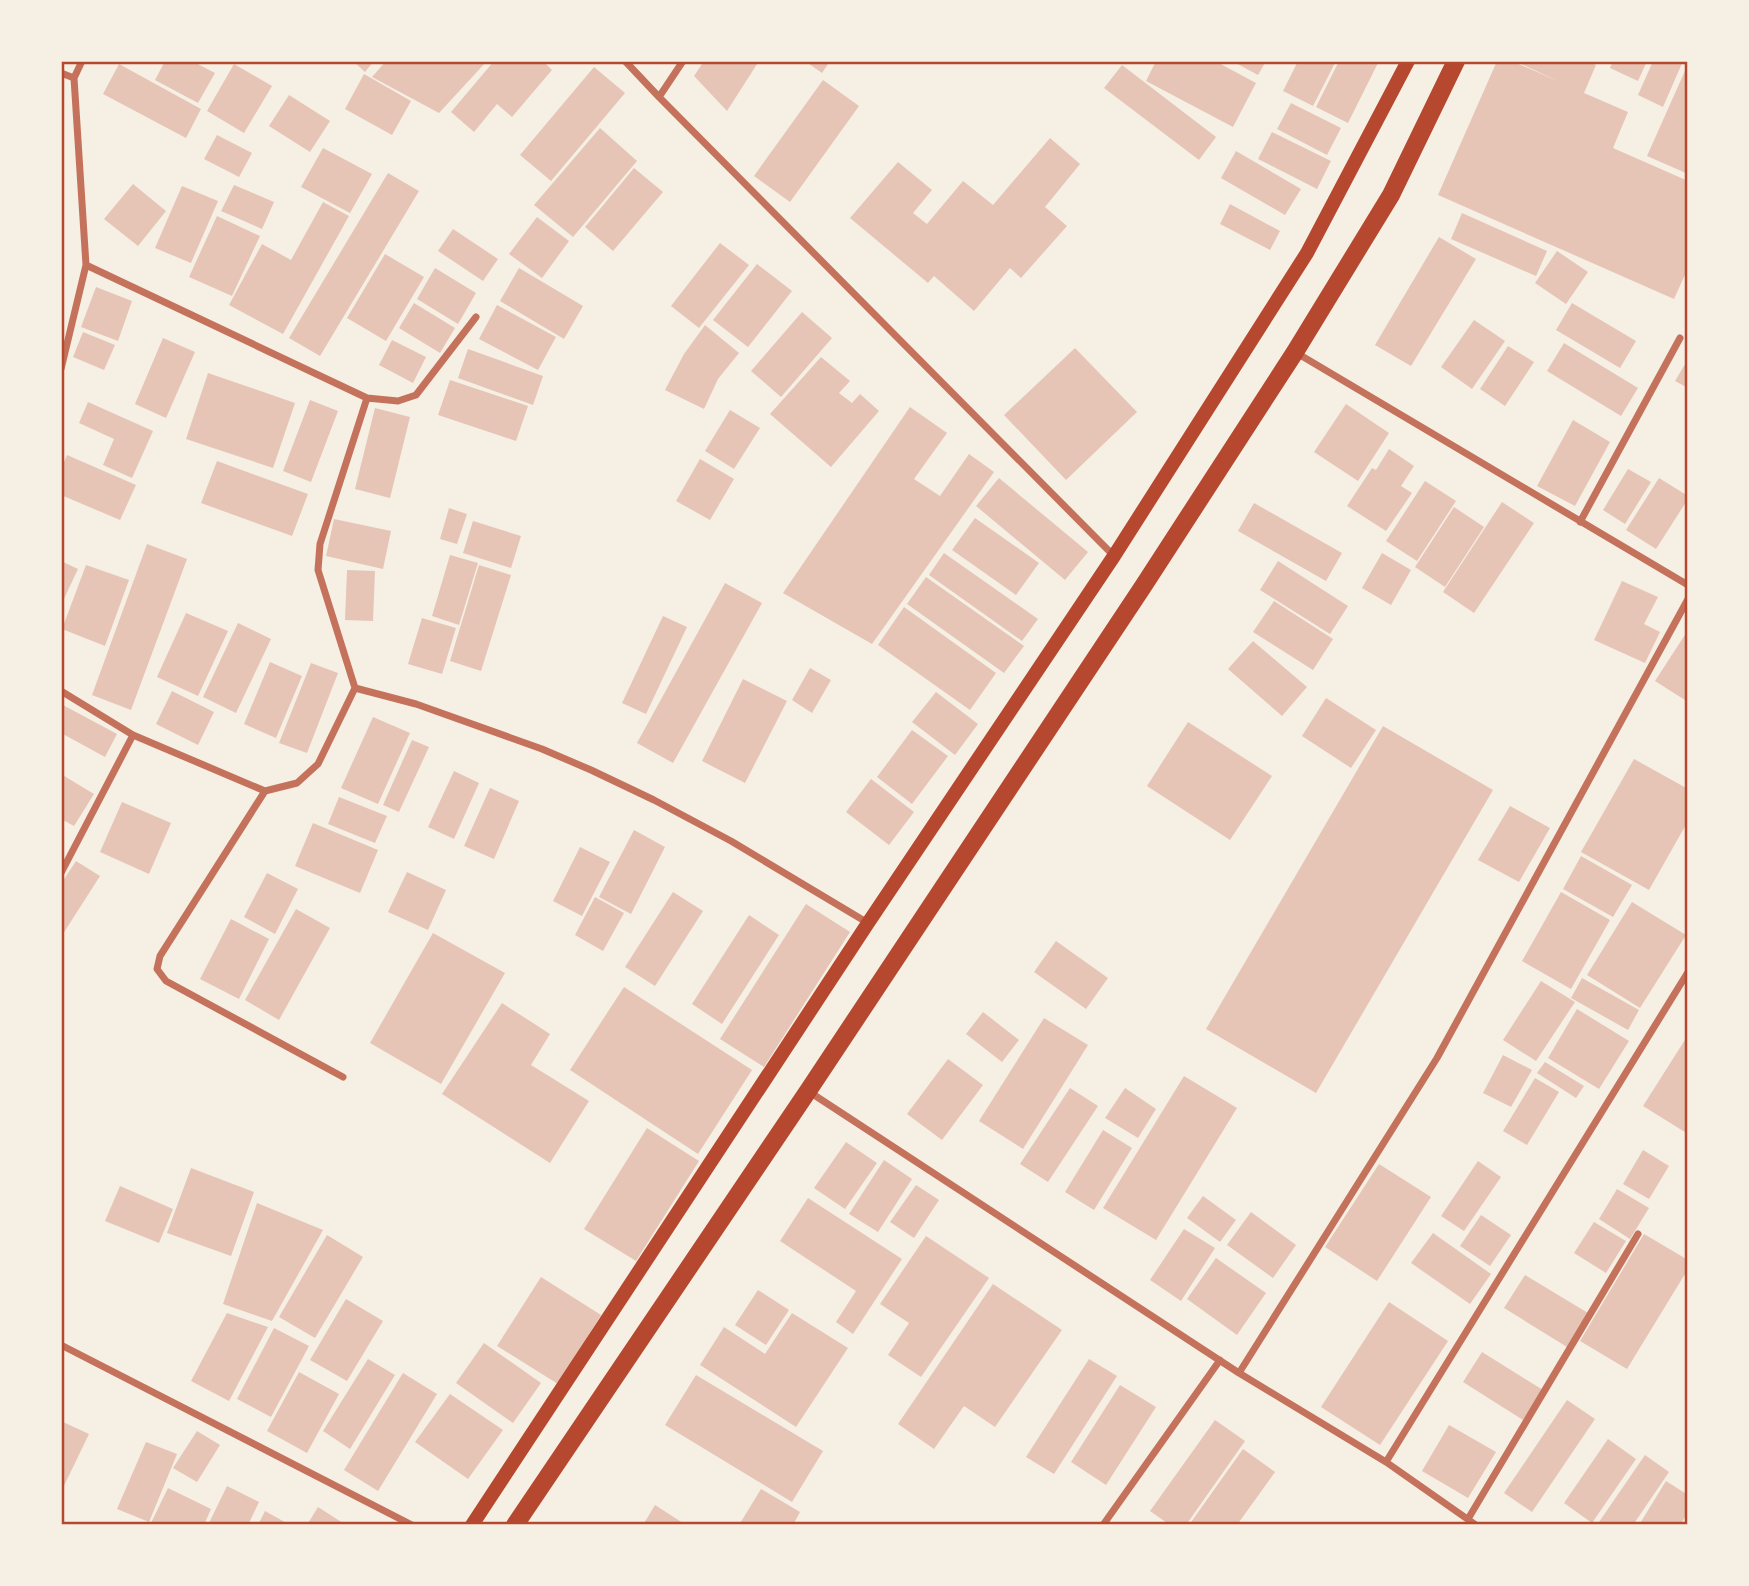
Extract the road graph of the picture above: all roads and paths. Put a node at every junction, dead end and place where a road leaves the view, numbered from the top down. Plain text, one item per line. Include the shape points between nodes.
1 (82, 61) edge
2 (625, 61) edge
3 (683, 61) edge
4 (1408, 61) edge
5 (1456, 61) edge
6 (61, 73) edge
7 (74, 78) junction
8 (659, 97) junction
9 (86, 265) junction
10 (476, 317) dead end
11 (1680, 338) dead end
12 (1294, 352) junction
13 (61, 369) edge
14 (367, 398) junction
15 (1580, 522) junction
16 (1114, 556) junction
17 (1688, 585) edge
18 (1688, 599) edge
19 (355, 688) junction
20 (61, 691) edge
21 (133, 735) junction
22 (265, 791) junction
23 (61, 873) edge
24 (868, 923) junction
25 (1688, 972) edge
26 (344, 1077) dead end
27 (808, 1091) junction
28 (1638, 1234) dead end
29 (61, 1345) edge
30 (1220, 1360) junction
31 (1239, 1373) junction
32 (1386, 1462) junction
33 (1468, 1519) junction
34 (412, 1525) edge
35 (472, 1525) edge
36 (515, 1525) edge
37 (1103, 1525) edge
38 (1476, 1525) edge

1 - 7 street
2 - 8 street
3 - 8 street
4 - 16 main road via 1307,253
5 - 12 main road via 1391,195
6 - 7 street
7 - 9 street
8 - 16 street
9 - 13 street
9 - 14 street
10 - 14 street via 416,395 398,401
11 - 15 street
12 - 15 street
12 - 27 main road
14 - 19 street via 320,544 318,570
15 - 17 street
16 - 24 main road
18 - 31 street via 1437,1058
19 - 22 street via 318,764 297,783
19 - 24 street via 416,704 591,770 730,841
20 - 21 street
21 - 22 street
21 - 23 street
22 - 26 street via 160,956 157,969 166,981
24 - 35 main road
25 - 32 street
27 - 30 street
27 - 36 main road
28 - 33 street
29 - 34 street
30 - 31 street
30 - 37 street
31 - 32 street
32 - 33 street
33 - 38 street

